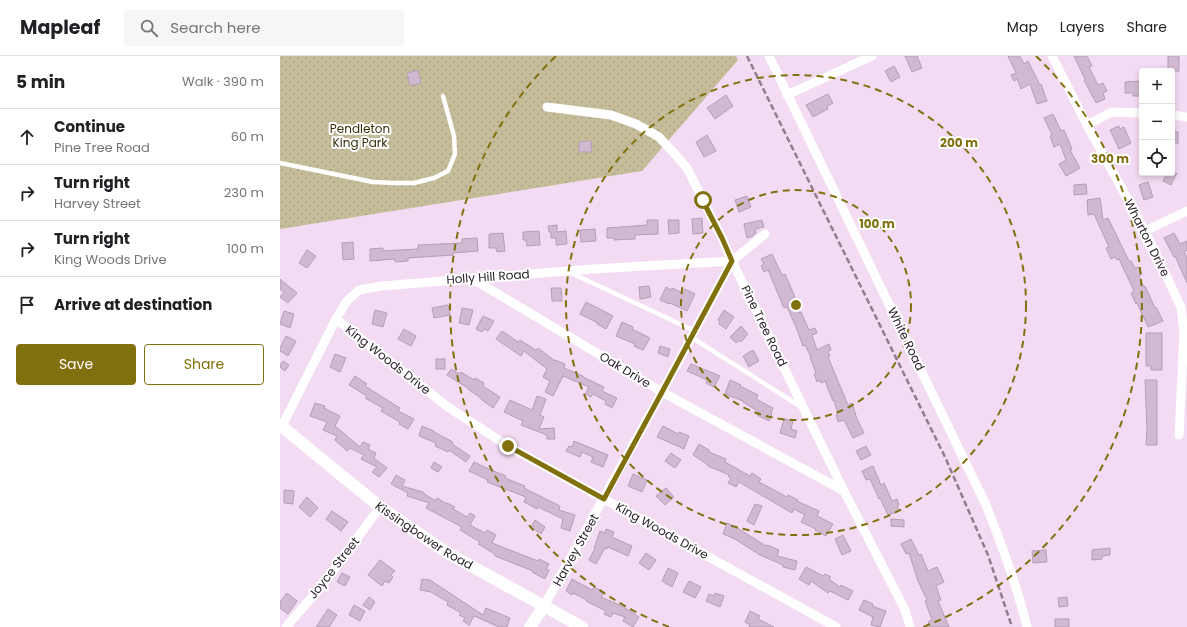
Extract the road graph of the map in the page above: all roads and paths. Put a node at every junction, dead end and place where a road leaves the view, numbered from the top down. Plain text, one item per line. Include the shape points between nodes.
1 (769, 56) edge
2 (872, 56) edge
3 (1052, 56) edge
4 (787, 95) junction
5 (443, 96) dead end
6 (547, 107) dead end
7 (1139, 113) edge
8 (1175, 115) edge
9 (1187, 117) edge
10 (1087, 125) junction
11 (280, 163) edge
12 (1187, 211) edge
13 (1145, 231) junction
14 (766, 234) dead end
15 (732, 261) junction
16 (567, 271) junction
17 (471, 278) junction
18 (336, 319) junction
19 (1186, 333) edge
20 (693, 334) junction
21 (662, 392) junction
22 (804, 409) junction
23 (281, 426) edge
24 (1179, 435) dead end
25 (844, 492) junction
26 (604, 499) junction
27 (380, 507) junction
28 (544, 606) junction
29 (286, 627) edge
30 (530, 627) edge
31 (582, 627) edge
32 (836, 627) edge
33 (910, 627) edge
34 (1027, 627) edge

1 - 4 street, White Road
2 - 4 street
3 - 10 street, Wharton Drive
4 - 34 street, White Road via 986,505 1004,548
5 - 11 lane via 454,136 455,154 448,171 434,178 414,183 373,182
6 - 15 street, Pine Tree Road via 612,115 636,124 659,137 687,168
7 - 10 street via 1112,112
8 - 9 street
10 - 13 street, Wharton Drive
12 - 13 street
13 - 19 street, Wharton Drive via 1181,307
14 - 15 street
15 - 16 street, Holly Hill Road
15 - 20 street, Harvey Street
15 - 22 street, Pine Tree Road
16 - 17 street, Holly Hill Road
16 - 20 lane
17 - 18 street, Holly Hill Road via 359,290 346,302
17 - 21 street, Oak Drive
18 - 23 street, Holly Hill Road
18 - 26 street, King Woods Drive via 448,407 508,446
19 - 24 street, Wharton Drive
20 - 21 street, Harvey Street
20 - 22 lane
21 - 25 street, Oak Drive
21 - 26 street, Harvey Street
22 - 25 street, Pine Tree Road
23 - 27 street, Kissingbower Road
25 - 33 street, Pine Tree Road via 905,610
26 - 28 street, Harvey Street
26 - 32 street, King Woods Drive
27 - 28 street, Kissingbower Road via 446,552
27 - 29 street, Joyce Street via 325,582
28 - 30 street
28 - 31 street, Kissingbower Road

